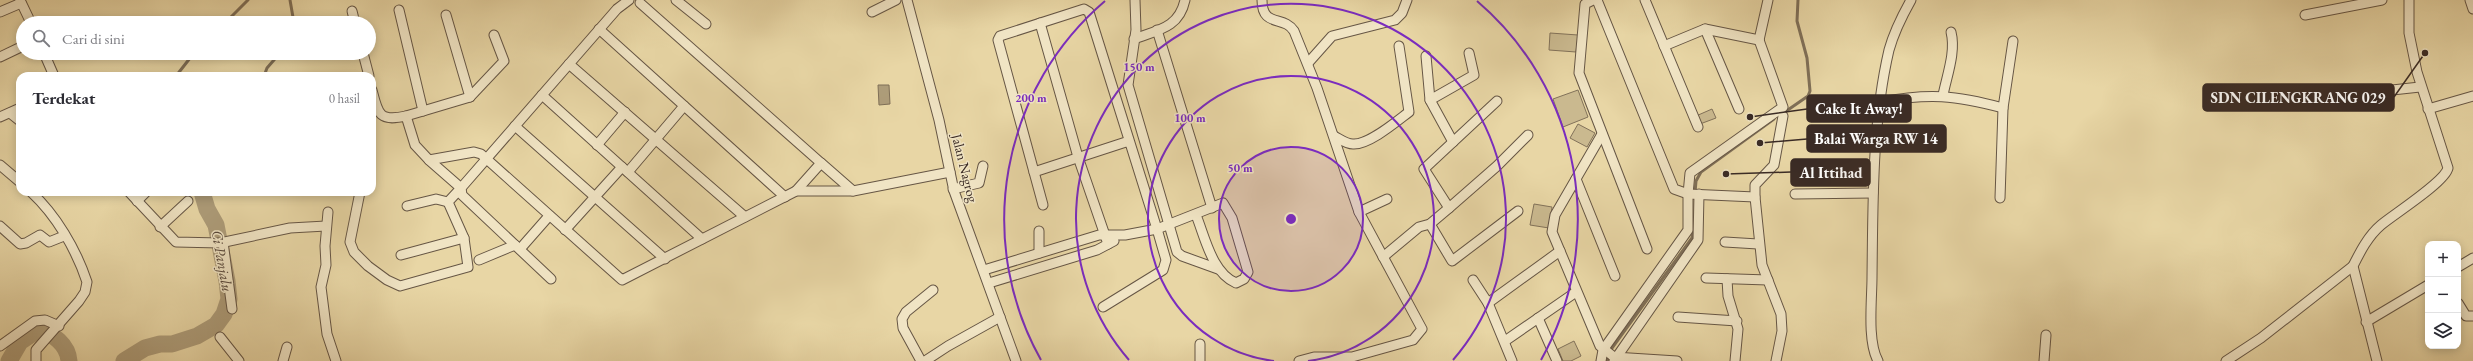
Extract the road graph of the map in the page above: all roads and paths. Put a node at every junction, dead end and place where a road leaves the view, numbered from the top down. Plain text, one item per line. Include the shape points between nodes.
1 (629, 0) edge
2 (676, 0) edge
3 (896, 0) edge
4 (907, 0) edge
5 (1135, 0) edge
6 (1185, 0) edge
7 (1262, 0) edge
8 (1407, 0) edge
9 (1596, 0) edge
10 (1645, 0) edge
11 (1768, 0) edge
12 (1912, 0) edge
13 (2382, 0) edge
14 (2409, 0) edge
15 (2470, 0) edge
16 (21, 1) edge
17 (1589, 2) edge
18 (640, 3) dead end
19 (2473, 9) edge
20 (399, 10) dead end
21 (352, 11) dead end
22 (0, 12) edge
23 (872, 12) dead end
24 (446, 15) dead end
25 (2305, 15) dead end
26 (28, 16) edge
27 (353, 16) edge
28 (1040, 22) junction
29 (706, 24) dead end
30 (1705, 29) junction
31 (599, 30) junction
32 (1157, 30) junction
33 (1951, 32) dead end
34 (494, 35) dead end
35 (1134, 39) junction
36 (1759, 40) junction
37 (2013, 41) dead end
38 (1400, 46) dead end
39 (1664, 46) junction
40 (16, 49) edge
41 (1469, 53) dead end
42 (1426, 56) dead end
43 (0, 57) edge
44 (47, 60) edge
45 (365, 60) edge
46 (1308, 63) junction
47 (569, 64) junction
48 (52, 72) edge
49 (368, 72) edge
50 (2420, 87) junction
51 (2383, 91) dead end
52 (542, 94) junction
53 (1943, 95) junction
54 (2473, 96) edge
55 (470, 97) junction
56 (1430, 100) junction
57 (1497, 101) dead end
58 (1880, 102) junction
59 (684, 106) junction
60 (376, 107) edge
61 (2002, 108) junction
62 (1739, 109) dead end
63 (2428, 109) junction
64 (16, 110) edge
65 (423, 111) junction
66 (625, 112) junction
67 (1783, 112) junction
68 (10, 113) junction
69 (406, 116) junction
70 (0, 117) edge
71 (16, 118) edge
72 (515, 126) junction
73 (1698, 127) dead end
74 (1602, 134) junction
75 (1528, 135) dead end
76 (1334, 136) junction
77 (656, 139) junction
78 (1129, 141) junction
79 (1453, 142) junction
80 (598, 145) junction
81 (1078, 157) junction
82 (487, 158) junction
83 (429, 160) junction
84 (821, 163) junction
85 (0, 164) edge
86 (983, 166) dead end
87 (625, 170) junction
88 (950, 172) junction
89 (1034, 172) junction
90 (16, 178) edge
91 (1576, 179) junction
92 (461, 188) junction
93 (953, 189) junction
94 (796, 191) junction
95 (853, 191) junction
96 (1874, 193) junction
97 (1688, 194) junction
98 (1699, 194) junction
99 (1795, 194) dead end
100 (35, 196) edge
101 (133, 196) edge
102 (142, 196) edge
103 (359, 196) edge
104 (595, 197) junction
105 (785, 197) junction
106 (1754, 197) junction
107 (2000, 198) dead end
108 (1387, 199) dead end
109 (138, 201) junction
110 (188, 201) dead end
111 (448, 202) junction
112 (1043, 205) dead end
113 (408, 206) dead end
114 (1212, 208) junction
115 (1449, 208) junction
116 (1518, 211) dead end
117 (328, 212) dead end
118 (1358, 212) junction
119 (1196, 215) junction
120 (549, 216) junction
121 (745, 217) junction
122 (1168, 224) junction
123 (1430, 224) junction
124 (0, 226) edge
125 (326, 226) junction
126 (160, 227) junction
127 (1157, 229) junction
128 (565, 230) junction
129 (1039, 231) dead end
130 (1105, 234) junction
131 (1125, 235) junction
132 (64, 236) junction
133 (464, 238) junction
134 (702, 239) junction
135 (1725, 242) dead end
136 (221, 243) junction
137 (1108, 244) junction
138 (1758, 244) junction
139 (517, 246) junction
140 (1647, 249) dead end
141 (1560, 251) junction
142 (1039, 253) junction
143 (401, 255) dead end
144 (1383, 257) junction
145 (664, 258) junction
146 (2473, 258) edge
147 (479, 260) dead end
148 (2461, 265) edge
149 (2353, 266) junction
150 (1218, 269) junction
151 (984, 270) junction
152 (1615, 276) dead end
153 (1706, 278) dead end
154 (1726, 278) junction
155 (551, 279) dead end
156 (1473, 280) dead end
157 (1768, 280) junction
158 (989, 283) junction
159 (2425, 287) edge
160 (933, 290) dead end
161 (1576, 292) junction
162 (1488, 302) junction
163 (1103, 307) dead end
164 (2461, 308) edge
165 (232, 309) dead end
166 (2473, 316) edge
167 (1000, 317) junction
168 (1678, 317) dead end
169 (1538, 318) junction
170 (1737, 321) junction
171 (2366, 322) junction
172 (58, 327) junction
173 (2046, 335) dead end
174 (220, 337) dead end
175 (1505, 340) junction
176 (1200, 344) dead end
177 (0, 346) edge
178 (287, 347) dead end
179 (1603, 350) junction
180 (1353, 359) edge
181 (1614, 359) edge
182 (36, 361) edge
183 (239, 361) edge
184 (283, 361) edge
185 (336, 361) edge
186 (921, 361) edge
187 (925, 361) edge
188 (1016, 361) edge
189 (1200, 361) edge
190 (1299, 361) edge
191 (1512, 361) edge
192 (1557, 361) edge
193 (1601, 361) edge
194 (1677, 361) edge
195 (1735, 361) edge
196 (1776, 361) edge
197 (1878, 361) edge
198 (2044, 361) edge
199 (2226, 361) edge
200 (2377, 361) edge

1 - 31 street
2 - 29 street
3 - 23 street
4 - 88 street, Jalan Nagrog
5 - 35 street
6 - 32 street via 1178,19
7 - 46 street via 1263,11 1268,18 1292,28
8 - 46 street via 1402,14 1395,20 1332,36
9 - 97 street via 1672,185 1676,190
10 - 39 street
11 - 36 street
12 - 58 street via 1894,34
13 - 25 street
14 - 50 street via 2409,33
15 - 19 street
16 - 22 street
16 - 26 street
17 - 74 street via 1579,73
18 - 84 street
20 - 65 street
21 - 27 street
24 - 55 street
28 - 78 street via 1084,9 1089,12
28 - 81 street
28 - 89 street via 1003,34 998,40
30 - 36 street
30 - 39 street
30 - 62 street
31 - 47 street
31 - 59 street
32 - 35 street
32 - 114 street
33 - 53 street via 1954,41
34 - 55 street via 504,61
35 - 122 street via 1128,85
36 - 67 street
37 - 61 street
38 - 76 street via 1410,112 1360,144 1346,143
39 - 73 street
40 - 43 street
41 - 56 street via 1474,75
42 - 56 street
44 - 48 street
45 - 49 street
46 - 76 street
47 - 52 street
47 - 66 street
50 - 51 street
50 - 63 street
52 - 72 street
52 - 80 street
53 - 58 street
53 - 61 street
54 - 63 street
55 - 65 street
56 - 79 street
57 - 79 street
58 - 96 street
59 - 77 street
59 - 105 street
60 - 69 street via 382,116 391,120
61 - 107 street
63 - 149 street via 2448,164 2448,171 2380,226 2359,253
64 - 68 street
65 - 69 street
66 - 77 street
66 - 80 street
67 - 97 street via 1692,170 1688,178
67 - 106 street via 1774,165 1755,185
68 - 70 street
68 - 71 street
69 - 83 street via 415,145
72 - 82 street
72 - 104 street
74 - 91 street
74 - 140 street
75 - 115 street
76 - 118 street
77 - 87 street
77 - 121 street
78 - 81 street
78 - 127 street
79 - 115 street via 1424,169
80 - 87 street
81 - 89 street
81 - 130 street
82 - 83 street via 474,152
82 - 92 street
82 - 120 street
83 - 92 street
84 - 94 street
84 - 95 street
85 - 90 street
86 - 93 street via 979,183
87 - 104 street
87 - 134 street
88 - 93 street, Jalan Nagrog
88 - 95 street
89 - 112 street
91 - 141 street via 1555,215 1552,232
91 - 152 street
92 - 111 street
92 - 139 street via 462,195
93 - 151 street, Jalan Nagrog
94 - 95 street
94 - 105 street
96 - 99 street
96 - 197 street via 1872,312 1873,349
97 - 98 street
97 - 179 street via 1688,230
98 - 106 street
98 - 181 street via 1698,240
100 - 132 street via 46,206
101 - 109 street
102 - 109 street
103 - 133 street via 351,247 368,266 394,284 400,286 468,267
104 - 128 street
104 - 145 street
105 - 121 street
106 - 138 street
108 - 118 street
109 - 126 street
110 - 126 street
111 - 113 street via 436,199
111 - 133 street
114 - 119 street
114 - 150 street via 1223,203 1226,206 1248,272 1244,279 1236,283
115 - 123 street
116 - 123 street via 1452,261
117 - 125 street
118 - 144 street
119 - 122 street
119 - 150 street
120 - 128 street
120 - 139 street
121 - 134 street
122 - 127 street
122 - 150 street via 1176,252
123 - 144 street via 1419,227
124 - 132 street via 20,244 40,235 49,242
125 - 136 street via 290,228
125 - 185 street via 326,265 321,287 327,334
126 - 136 street via 176,242
127 - 131 street
127 - 163 street via 1166,267
128 - 145 street via 622,280
129 - 142 street
130 - 131 street
130 - 137 street
130 - 142 street
131 - 137 street
132 - 172 street via 87,282 85,292
133 - 143 street
134 - 145 street
135 - 138 street
136 - 165 street
137 - 158 street via 1097,250
138 - 157 street
139 - 147 street
139 - 155 street
141 - 161 street
141 - 162 street
142 - 151 street
144 - 180 street via 1419,322 1421,332 1413,340
146 - 148 street
149 - 171 street
149 - 199 street via 2261,338
151 - 158 street, Jalan Nagrog
153 - 154 street
154 - 157 street
154 - 170 street via 1728,296
156 - 162 street
157 - 196 street via 1781,314 1782,331
158 - 167 street, Jalan Nagrog
159 - 171 street
160 - 186 street via 906,312 902,319 903,328
161 - 169 street
161 - 179 street
162 - 175 street
164 - 166 street via 2466,316
167 - 187 street
167 - 188 street, Jalan Nagrog
168 - 170 street
169 - 175 street
169 - 192 street
170 - 195 street via 1738,344
171 - 200 street
172 - 177 street via 46,320 35,321
172 - 182 street via 36,350
173 - 198 street
174 - 183 street
175 - 191 street
176 - 189 street
178 - 184 street
179 - 181 street
179 - 193 street
180 - 190 street via 1314,357
181 - 194 street

